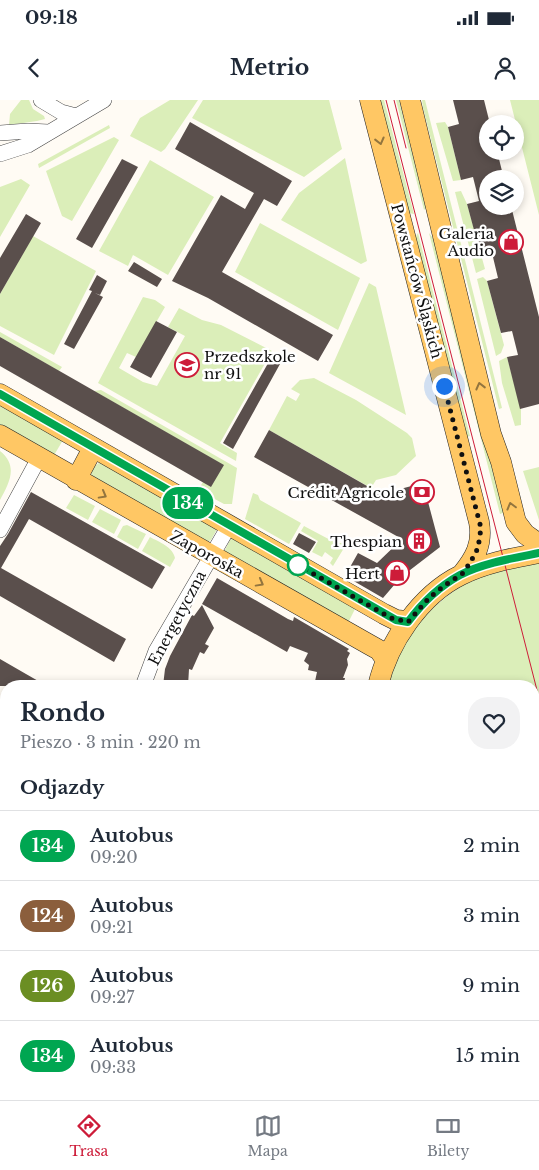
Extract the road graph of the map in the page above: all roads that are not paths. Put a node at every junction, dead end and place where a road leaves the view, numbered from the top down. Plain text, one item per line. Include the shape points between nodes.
1 (41, 100) edge
2 (104, 100) edge
3 (370, 100) edge
4 (410, 100) edge
5 (76, 116) junction
6 (48, 132) junction
7 (0, 133) edge
8 (0, 154) edge
9 (0, 394) edge
10 (0, 436) edge
11 (93, 448) junction
12 (39, 458) junction
13 (76, 480) junction
14 (229, 526) junction
15 (0, 530) edge
16 (539, 544) edge
17 (539, 553) edge
18 (211, 556) junction
19 (462, 574) junction
20 (408, 622) junction
21 (386, 660) junction
22 (145, 680) edge
23 (380, 680) edge

1 - 5 street via 61,112
2 - 5 street
3 -> 19 main road, Powstańców Śląskich via 481,528 478,551
16 -> 4 main road via 522,531 513,514
5 - 6 street
6 - 7 street
6 - 8 street via 28,144
9 - 11 main road
10 - 12 main road, Zaporoska
11 - 13 main road
11 - 14 main road
12 - 13 main road, Zaporoska
12 - 15 street
13 -> 18 main road, Zaporoska
14 - 18 street, Energetyczna
14 - 20 main road via 391,618
17 - 19 main road
18 -> 21 main road, Zaporoska via 379,650
18 - 22 street, Energetyczna via 156,652
19 - 20 main road via 429,598
20 - 21 main road
21 - 23 main road

